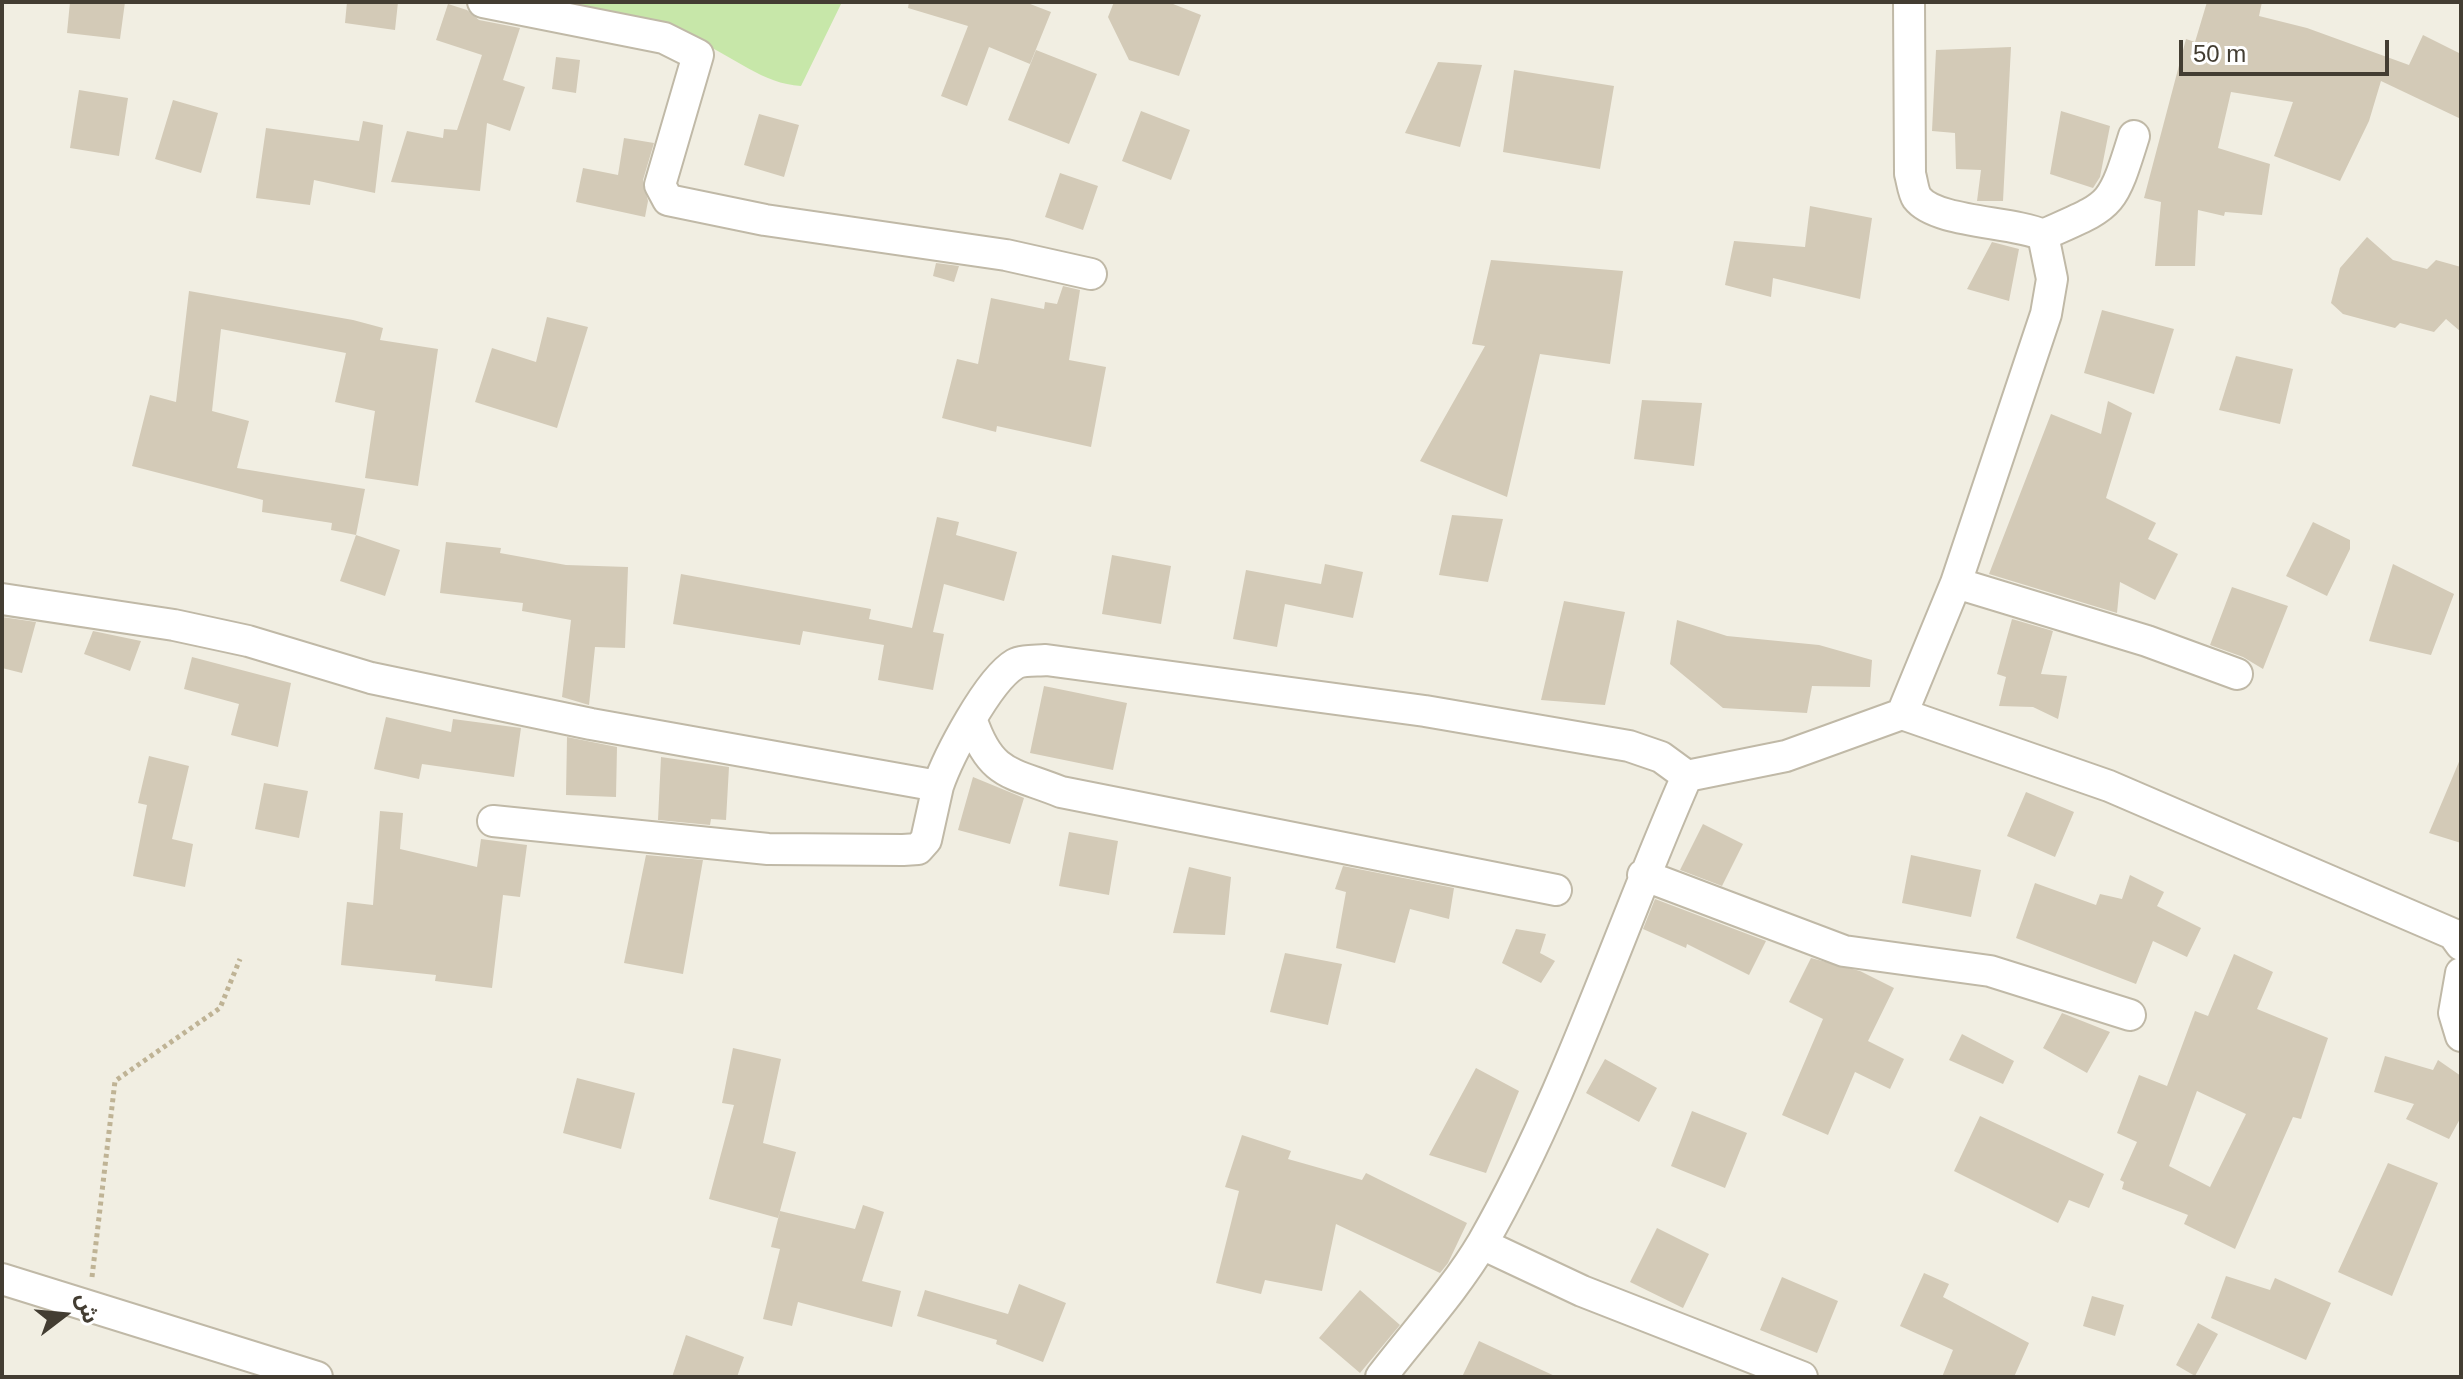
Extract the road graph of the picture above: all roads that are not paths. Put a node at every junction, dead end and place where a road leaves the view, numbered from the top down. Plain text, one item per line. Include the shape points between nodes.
1 (483, 2) edge
2 (1909, 2) edge
3 (2134, 136) dead end
4 (2043, 235) junction
5 (1091, 274) dead end
6 (1956, 583) junction
7 (2, 599) edge
8 (2237, 674) dead end
9 (1902, 714) junction
10 (972, 721) junction
11 (1687, 776) junction
12 (938, 786) junction
13 (493, 821) dead end
14 (1643, 875) junction
15 (1556, 890) dead end
16 (2461, 945) edge
17 (2461, 973) edge
18 (2130, 1015) dead end
19 (2461, 1036) edge
20 (1482, 1244) junction
21 (2, 1279) edge
22 (317, 1377) edge
23 (1381, 1377) edge
24 (1802, 1377) edge

1 - 5 street via 664,38 698,55 660,185 668,200 765,220 1006,255
2 - 4 street via 1910,174 1917,198 1937,212
3 - 4 street via 2109,203
4 - 6 street via 2052,279 2046,314
6 - 8 street
6 - 9 street
7 - 12 street via 174,625 248,641 342,672 591,724
9 - 11 street via 1786,756
9 - 16 street via 2109,786 2453,934
10 - 11 street via 995,684 1016,663 1046,660 1425,711 1629,746 1661,757
10 - 12 street via 947,759
10 - 15 street via 988,760 1061,792
11 - 14 street
12 - 13 street via 926,840 918,849 768,849
14 - 18 street via 1844,951 1990,971
14 - 20 street via 1554,1100
17 - 19 street via 2454,1013
20 - 23 street
20 - 24 street via 1582,1291
21 - 22 street

